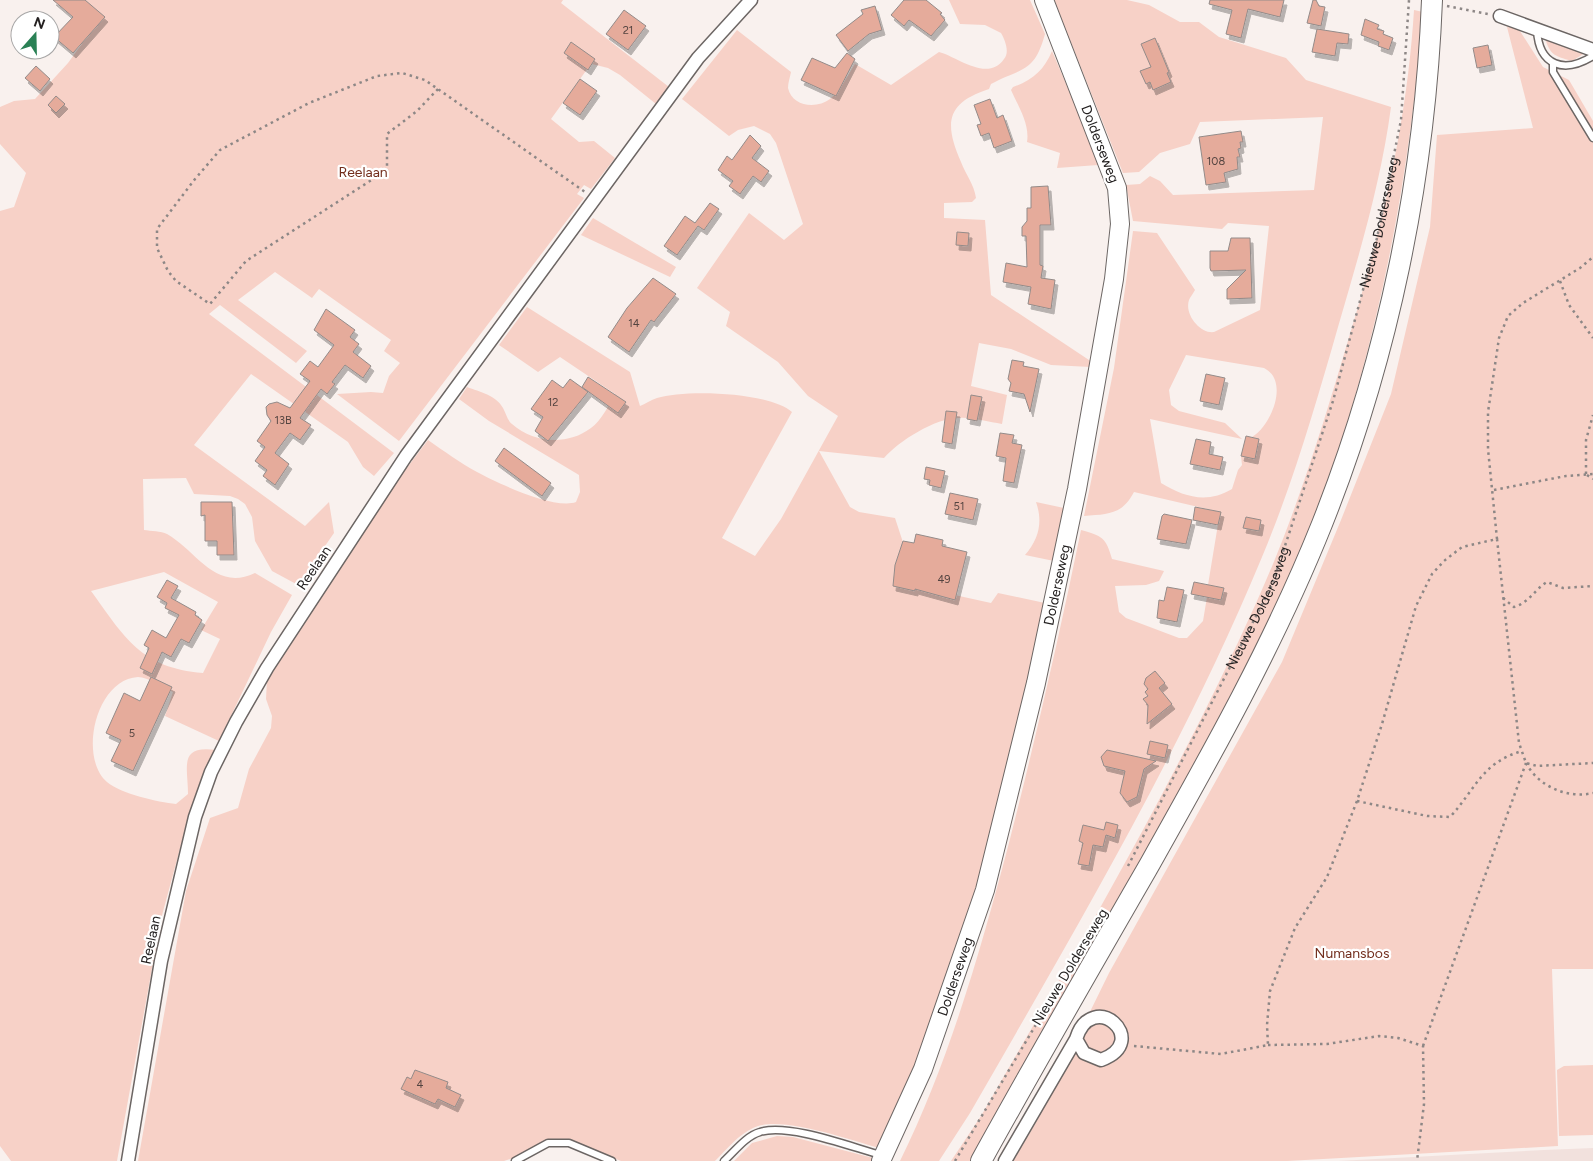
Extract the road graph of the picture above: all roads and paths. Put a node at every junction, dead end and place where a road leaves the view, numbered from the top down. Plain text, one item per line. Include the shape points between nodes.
1 (751, 0) edge
2 (1044, 0) edge
3 (1408, 1) edge
4 (1432, 2) edge
5 (1500, 16) joint
6 (1537, 30) junction
7 (1593, 50) edge
8 (1593, 56) edge
9 (1553, 63) junction
10 (438, 89) junction
11 (1593, 138) edge
12 (595, 199) junction
13 (1593, 257) edge
14 (1560, 281) junction
15 (1593, 338) edge
16 (1593, 415) edge
17 (1586, 474) junction
18 (1593, 474) edge
19 (1593, 479) edge
20 (1494, 490) junction
21 (1497, 539) junction
22 (1593, 586) edge
23 (1502, 598) junction
24 (1522, 751) junction
25 (1526, 763) junction
26 (1593, 763) edge
27 (1593, 793) edge
28 (1356, 802) junction
29 (1126, 868) dead end
30 (1052, 998) dead end
31 (1076, 1040) junction
32 (1121, 1044) junction
33 (1268, 1045) junction
34 (1423, 1046) junction
35 (882, 1158) edge
36 (128, 1161) edge
37 (515, 1161) edge
38 (612, 1161) edge
39 (724, 1161) edge
40 (955, 1161) edge
41 (982, 1161) edge
42 (1005, 1161) edge
43 (1418, 1161) edge

1 - 12 street, Reelaan via 698,58
2 - 35 main road, Dolderseweg via 1117,188 1120,224 1114,279 1075,499 1036,683 985,890 923,1069
3 - 4 path
3 - 29 path, Nieuwe Dolderseweg via 1399,129 1377,238 1327,420 1272,585
4 - 5 path
4 - 41 main road, Nieuwe Dolderseweg via 1425,106 1412,210 1369,385 1322,523 1273,634 1205,765
5 - 6 street
6 - 7 street
6 - 9 lane via 1538,44 1544,56
8 - 9 lane via 1581,64 1566,66
9 - 11 lane via 1554,72
10 - 10 path via 417,111 387,134 387,170 246,260 210,304 176,281 168,271 157,248 157,229 220,150 308,104 377,76 402,73 425,80
10 - 12 path
12 - 36 street, Reelaan via 406,456 267,668 215,764 195,817 161,961
13 - 14 path
14 - 15 path via 1570,305
14 - 20 path via 1508,316 1499,338 1488,412 1488,449
16 - 17 path via 1586,440
17 - 18 path
17 - 19 path
17 - 20 path
20 - 21 path
21 - 23 path
21 - 28 path via 1462,547 1432,574 1416,606
22 - 23 path via 1563,588 1547,582 1522,605 1514,607
23 - 24 path
24 - 25 path
24 - 28 path via 1487,769 1473,785 1465,802 1450,817 1427,816
25 - 26 path via 1537,766
25 - 27 path via 1546,785 1580,795
25 - 34 path
28 - 33 path via 1327,877 1295,928 1270,991
30 - 40 path, Nieuwe Dolderseweg
31 - 32 street via 1084,1053 1102,1060 1112,1056
31 - 32 street via 1083,1024 1097,1016 1116,1024 1122,1035
31 - 42 street
32 - 33 path via 1221,1054
33 - 34 path via 1327,1044 1379,1036
34 - 43 path via 1424,1104
35 - 39 lane via 788,1130 770,1130 749,1138
37 - 38 lane via 548,1143 569,1143

